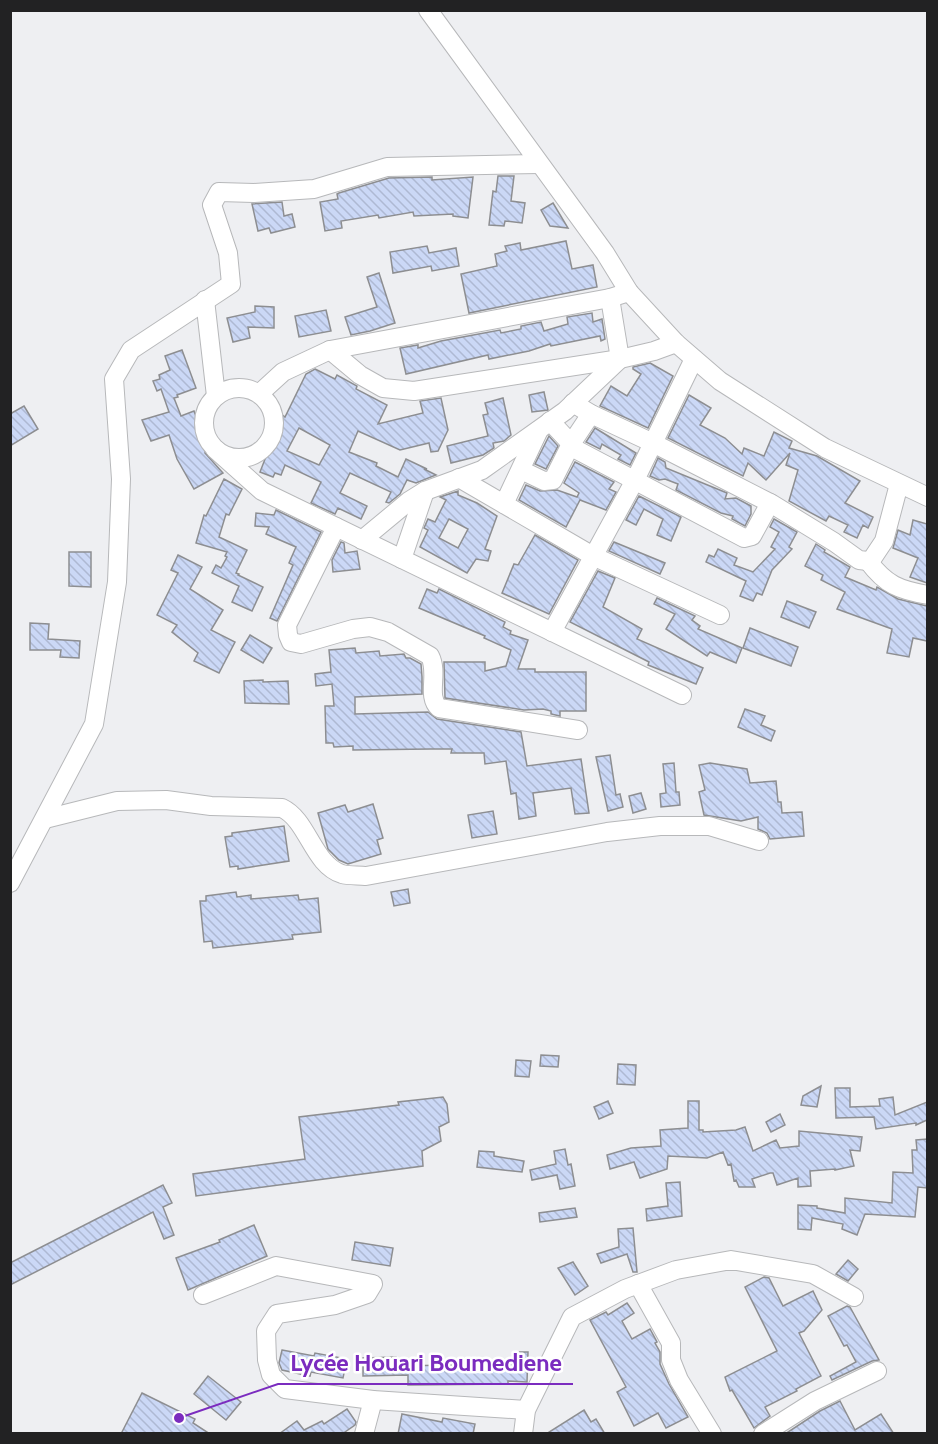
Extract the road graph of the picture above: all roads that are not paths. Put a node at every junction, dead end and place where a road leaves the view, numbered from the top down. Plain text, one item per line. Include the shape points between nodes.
1 (428, 10) edge
2 (539, 164) junction
3 (629, 292) junction
4 (610, 298) junction
5 (205, 300) junction
6 (676, 343) junction
7 (330, 350) junction
8 (620, 359) junction
9 (694, 359) junction
10 (260, 393) junction
11 (216, 396) junction
12 (573, 403) junction
13 (591, 414) junction
14 (545, 425) junction
15 (653, 442) junction
16 (572, 444) junction
17 (215, 449) junction
18 (521, 470) junction
19 (459, 478) junction
20 (635, 480) junction
21 (899, 483) junction
22 (424, 491) junction
23 (927, 497) edge
24 (770, 503) junction
25 (504, 504) junction
26 (336, 527) junction
27 (362, 540) junction
28 (593, 556) junction
29 (402, 559) junction
30 (868, 561) junction
31 (927, 595) edge
32 (720, 615) dead end
33 (552, 632) junction
34 (682, 695) dead end
35 (578, 730) dead end
36 (45, 819) junction
37 (759, 841) dead end
38 (10, 883) edge
39 (638, 1284) junction
40 (203, 1295) dead end
41 (854, 1297) dead end
42 (877, 1371) dead end
43 (373, 1400) junction
44 (526, 1410) junction
45 (364, 1434) edge
46 (523, 1434) edge
47 (712, 1434) edge
48 (763, 1434) edge

1 - 2 street
2 - 3 street
2 - 5 street via 387,167 314,189 219,192 212,205 228,253 231,284
3 - 4 street
3 - 6 street
4 - 7 street
4 - 8 street
5 - 11 street
5 - 36 street via 131,350 114,379 121,479 117,582 94,724
6 - 8 street
6 - 9 street
7 - 8 street via 383,388 414,391
7 - 10 street via 283,372
8 - 12 street
9 - 15 street
9 - 21 street via 720,381 825,448
10 - 11 street via 237,387
10 - 17 street via 274,412 273,435 267,445 258,453 236,458
11 - 17 street via 204,416 204,428
12 - 13 street
12 - 14 street
13 - 15 street
13 - 16 street
14 - 16 street
14 - 18 street
14 - 19 street via 482,470
15 - 20 street
15 - 24 street
16 - 18 street via 550,482
16 - 20 street
17 - 26 street via 262,491
18 - 25 street
19 - 22 street
19 - 25 street
20 - 24 street via 744,538 752,536
20 - 28 street
21 - 23 street
21 - 30 street via 884,541
22 - 27 street
22 - 29 street
24 - 30 street via 859,560
25 - 28 street
26 - 27 street
26 - 35 street via 287,625 291,642 302,644 370,627 388,632 430,656 435,671 432,698 439,708
27 - 29 street
28 - 32 street
28 - 33 street
29 - 33 street
30 - 31 street via 885,582
33 - 34 street
36 - 37 street via 117,801 166,800 282,808 292,813 326,863 341,874 366,876 660,826 709,825
36 - 38 street
39 - 41 street via 676,1270 731,1260 813,1274
39 - 44 street via 572,1317
39 - 47 street via 671,1343 671,1360 679,1380
40 - 43 street via 276,1266 374,1284 367,1294 335,1305 277,1314 265,1339 272,1375 285,1389
42 - 48 street via 815,1401
43 - 44 street
43 - 45 street
44 - 46 street

